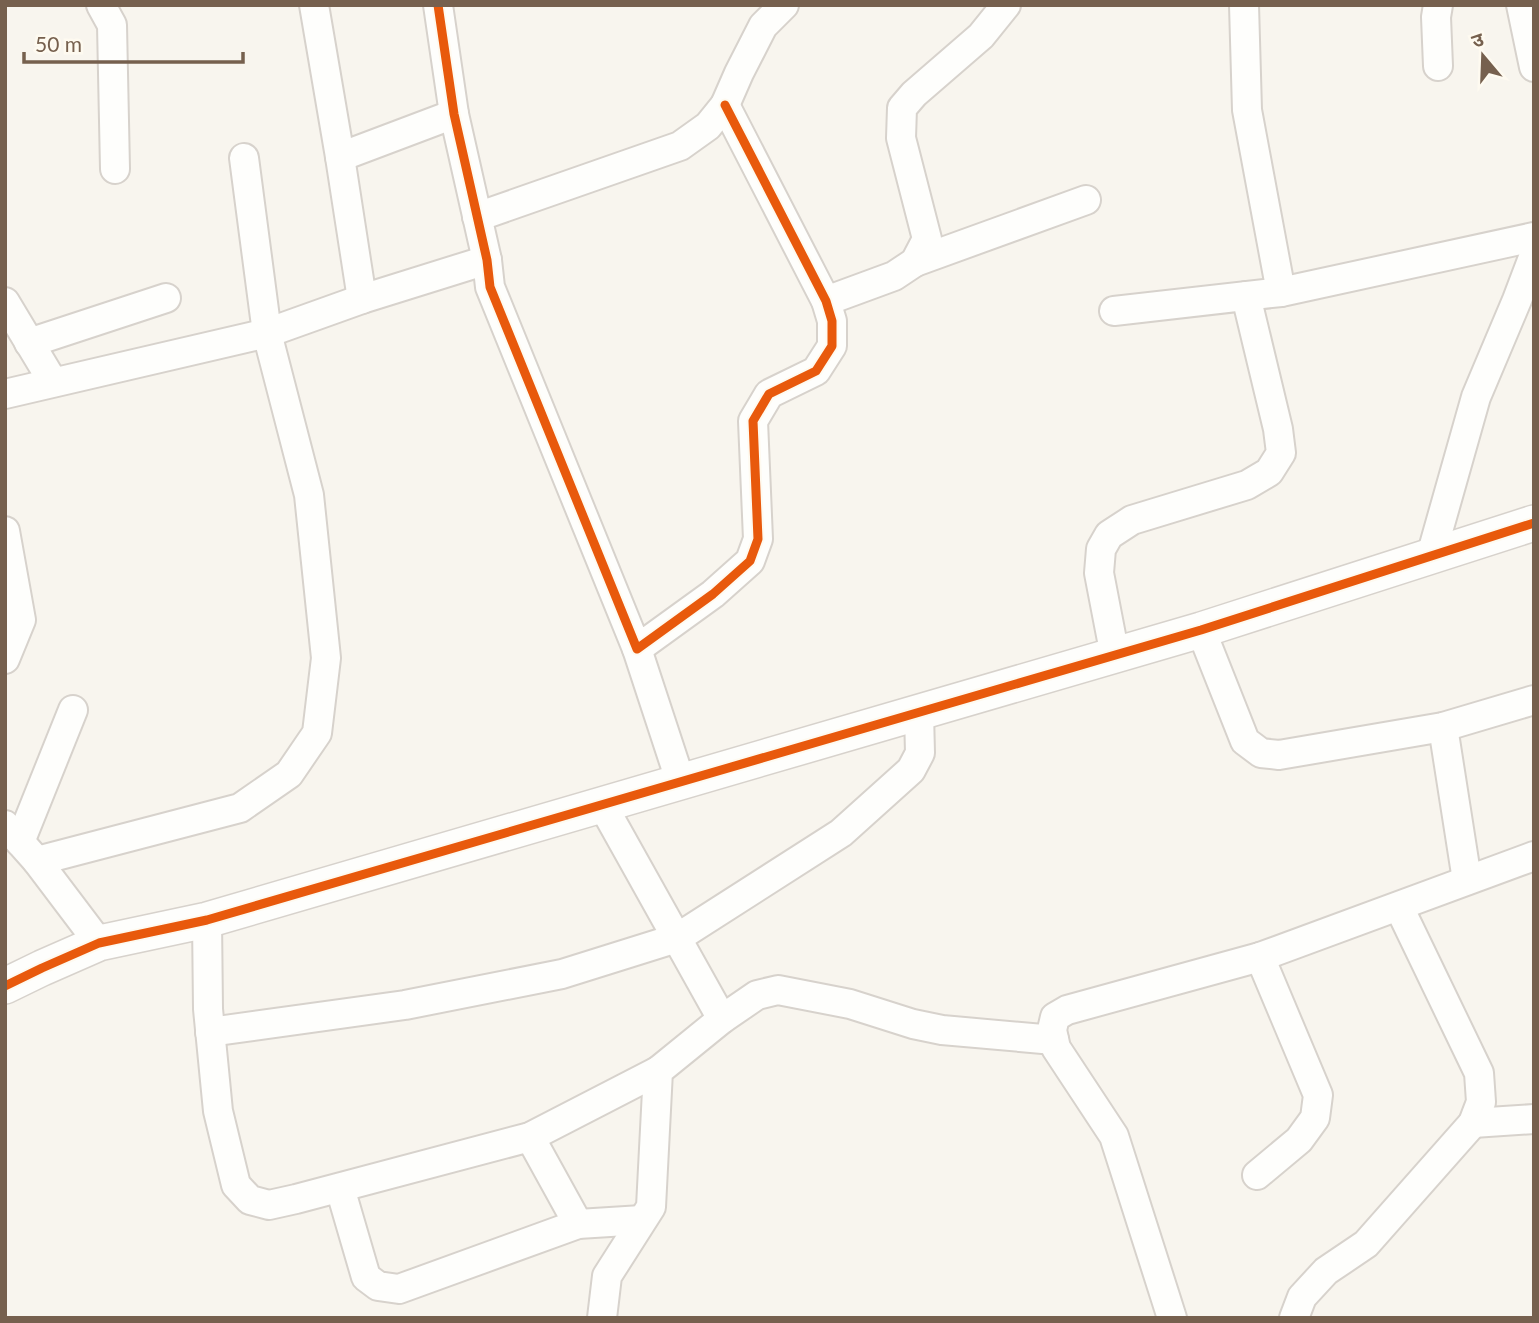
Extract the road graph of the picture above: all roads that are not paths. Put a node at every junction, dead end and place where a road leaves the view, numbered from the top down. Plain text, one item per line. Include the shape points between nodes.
1 (101, 5) edge
2 (314, 5) edge
3 (438, 5) edge
4 (784, 5) edge
5 (1006, 5) edge
6 (1244, 5) edge
7 (1438, 5) edge
8 (1521, 5) edge
9 (1532, 54) edge
10 (1438, 66) dead end
11 (725, 105) junction
12 (454, 114) junction
13 (340, 157) junction
14 (244, 159) dead end
15 (115, 169) dead end
16 (1086, 200) dead end
17 (477, 217) junction
18 (1534, 237) edge
19 (1534, 256) edge
20 (486, 260) junction
21 (915, 262) junction
22 (1281, 292) junction
23 (1246, 296) junction
24 (166, 298) dead end
25 (362, 299) junction
26 (826, 301) junction
27 (5, 302) edge
28 (1114, 311) dead end
29 (267, 333) junction
30 (30, 343) junction
31 (52, 382) junction
32 (5, 394) edge
33 (1534, 523) edge
34 (5, 531) edge
35 (1431, 556) junction
36 (1202, 630) junction
37 (637, 649) junction
38 (1115, 656) junction
39 (5, 659) edge
40 (1534, 700) edge
41 (73, 710) dead end
42 (919, 713) junction
43 (1443, 727) junction
44 (681, 783) junction
45 (603, 806) junction
46 (21, 843) edge
47 (1534, 856) edge
48 (1467, 880) junction
49 (1399, 907) junction
50 (207, 920) junction
51 (677, 938) junction
52 (99, 943) junction
53 (1260, 957) junction
54 (5, 986) edge
55 (722, 1019) junction
56 (210, 1032) junction
57 (1054, 1040) junction
58 (659, 1071) junction
59 (1534, 1119) edge
60 (1473, 1124) junction
61 (530, 1137) junction
62 (1257, 1175) dead end
63 (340, 1188) junction
64 (642, 1220) junction
65 (578, 1224) junction
66 (602, 1318) edge
67 (1172, 1318) edge
68 (1294, 1318) edge

1 - 15 street via 112,25
2 - 13 street
3 - 12 street
4 - 11 street via 763,26
5 - 21 street via 981,36 902,108 901,138 927,239
6 - 22 street via 1247,110
7 - 10 street
8 - 9 street
11 - 17 street via 708,126 680,146
11 - 26 street
12 - 13 street
12 - 17 street
13 - 25 street
14 - 29 street
16 - 21 street
17 - 20 street
18 - 22 street
19 - 35 street via 1476,397
20 - 25 street
20 - 37 street via 490,287
21 - 26 street via 894,276
22 - 23 street
23 - 28 street
23 - 38 street via 1281,453 1269,472 1247,485 1132,520 1109,535 1101,549 1099,573
24 - 30 street
25 - 29 street
26 - 37 street via 832,346 816,371 769,394 752,421 758,539 750,561
27 - 30 street
29 - 31 street
29 - 46 street via 309,495 326,658 317,733 289,774 240,808
30 - 31 street
31 - 32 street
33 - 35 street
34 - 39 street via 21,620
35 - 36 street
36 - 38 street
36 - 43 street via 1245,741 1261,753 1279,755
37 - 44 street
38 - 42 street
40 - 43 street
41 - 46 street
42 - 44 street
42 - 51 street via 920,753 911,770 841,833
43 - 48 street
44 - 45 street
45 - 50 street
45 - 51 street
46 - 52 street
47 - 48 street
48 - 49 street
49 - 53 street
49 - 60 street via 1479,1073 1481,1102
50 - 52 street
50 - 56 street
51 - 55 street
51 - 56 street via 562,974 405,1005
52 - 54 street
53 - 57 street via 1067,1010 1055,1017
53 - 62 street via 1318,1095 1315,1118 1299,1140
55 - 57 street via 757,995 778,990 942,1030
55 - 58 street
56 - 63 street via 218,1111 236,1185 250,1200 269,1205
57 - 67 street via 1114,1136
58 - 61 street
58 - 64 street via 651,1207
59 - 60 street
60 - 68 street via 1366,1244 1326,1271 1302,1297
61 - 63 street
61 - 65 street
63 - 65 street via 366,1278 378,1286 399,1289
64 - 65 street
64 - 66 street via 607,1276

